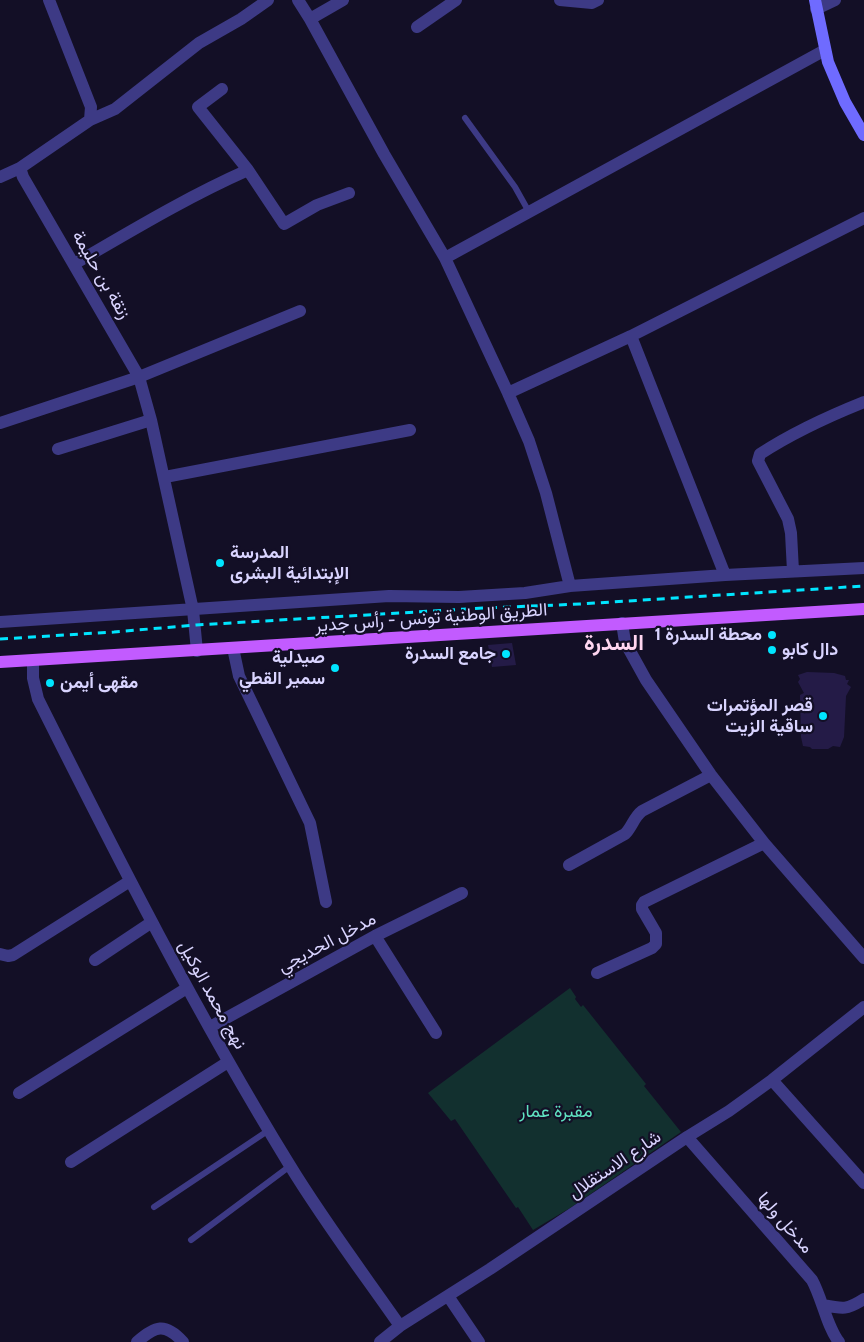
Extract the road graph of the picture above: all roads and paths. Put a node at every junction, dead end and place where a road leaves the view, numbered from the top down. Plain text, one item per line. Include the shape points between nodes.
1 (49, 0) edge
2 (268, 0) edge
3 (298, 0) edge
4 (343, 0) edge
5 (456, 0) edge
6 (560, 0) edge
7 (598, 0) edge
8 (835, 0) edge
9 (816, 5) edge
10 (310, 19) junction
11 (417, 27) dead end
12 (825, 50) junction
13 (222, 89) dead end
14 (465, 118) dead end
15 (90, 120) junction
16 (864, 135) edge
17 (20, 168) junction
18 (248, 170) junction
19 (0, 176) edge
20 (349, 193) dead end
21 (529, 212) junction
22 (864, 218) edge
23 (445, 258) junction
24 (74, 264) junction
25 (300, 311) dead end
26 (630, 336) junction
27 (139, 377) junction
28 (508, 393) junction
29 (864, 402) edge
30 (152, 420) junction
31 (0, 423) edge
32 (410, 430) dead end
33 (58, 449) dead end
34 (164, 477) junction
35 (864, 568) edge
36 (793, 571) junction
37 (726, 575) junction
38 (570, 586) junction
39 (864, 609) edge
40 (193, 610) junction
41 (0, 622) edge
42 (622, 623) junction
43 (233, 648) junction
44 (197, 651) junction
45 (33, 661) junction
46 (0, 662) edge
47 (711, 775) junction
48 (764, 843) junction
49 (569, 865) dead end
50 (130, 881) junction
51 (462, 893) dead end
52 (326, 902) dead end
53 (152, 922) junction
54 (375, 936) junction
55 (862, 950) edge
56 (0, 954) edge
57 (96, 960) dead end
58 (597, 973) dead end
59 (187, 988) junction
60 (864, 1007) edge
61 (210, 1027) junction
62 (436, 1033) dead end
63 (228, 1062) junction
64 (772, 1080) junction
65 (19, 1093) dead end
66 (269, 1130) junction
67 (687, 1138) junction
68 (71, 1162) dead end
69 (290, 1166) junction
70 (864, 1183) edge
71 (154, 1207) dead end
72 (191, 1240) dead end
73 (448, 1296) junction
74 (864, 1299) edge
75 (824, 1305) junction
76 (400, 1326) junction
77 (137, 1342) edge
78 (183, 1342) edge
79 (380, 1342) edge
80 (479, 1342) edge
81 (840, 1342) edge

1 - 15 street via 91,107
2 - 15 street via 199,43 115,109
3 - 10 street
4 - 10 street
5 - 11 street
6 - 7 street via 592,3
8 - 9 street
9 - 12 street
10 - 23 street
12 - 16 street via 845,102
12 - 21 street
13 - 18 street via 198,107
14 - 21 lane
15 - 17 street
17 - 19 street
17 - 24 street, زنقة بن حليمة
18 - 20 street via 284,224
18 - 24 street via 163,212
21 - 23 street
22 - 26 street
23 - 28 street
24 - 27 street, زنقة بن حليمة
25 - 27 street
26 - 28 street
26 - 37 street
27 - 30 street, زنقة بن حليمة
27 - 31 street
28 - 38 street via 529,441 546,493
29 - 36 street via 760,454 758,461 788,519
30 - 33 street
30 - 34 street, زنقة بن حليمة
32 - 34 street
34 - 40 street, زنقة بن حليمة
35 - 36 street
36 - 37 street
37 - 38 street
38 - 40 street via 525,593 459,597 389,596
39 - 42 main road, الطريق الوطنية تونس - رأس جدير
40 - 41 street
40 - 44 street, زنقة بن حليمة
42 - 43 main road, الطريق الوطنية تونس - رأس جدير
42 - 47 street via 625,642 646,680
43 - 44 main road, الطريق الوطنية تونس - رأس جدير
43 - 52 street via 239,676 310,822
44 - 45 main road, الطريق الوطنية تونس - رأس جدير
45 - 46 main road, الطريق الوطنية تونس - رأس جدير
45 - 50 street, نهج محمد الوكيل via 38,699
47 - 48 street
47 - 49 street via 642,811 625,834
48 - 55 street
48 - 58 street via 644,902 642,909 656,933 656,944
50 - 53 street, نهج محمد الوكيل
50 - 56 street via 24,949 13,955
51 - 54 street, مدخل الحديجي
53 - 57 street
53 - 59 street, نهج محمد الوكيل
54 - 61 street, مدخل الحديجي
54 - 62 street
59 - 61 street, نهج محمد الوكيل
59 - 65 street
60 - 64 street, شارع الاستقلال
61 - 63 street, نهج محمد الوكيل
63 - 66 street, نهج محمد الوكيل
63 - 68 street
64 - 67 street, شارع الاستقلال
64 - 70 street
66 - 69 street, نهج محمد الوكيل
66 - 71 lane
67 - 73 street, شارع الاستقلال
67 - 75 street, مدخل ولها via 812,1280
69 - 72 lane
69 - 76 street, نهج محمد الوكيل
73 - 76 street, شارع الاستقلال
73 - 80 street
74 - 75 street via 850,1308
75 - 81 street, مدخل ولها via 834,1335
76 - 79 street, شارع الاستقلال
77 - 78 street via 153,1329 163,1327 173,1331

